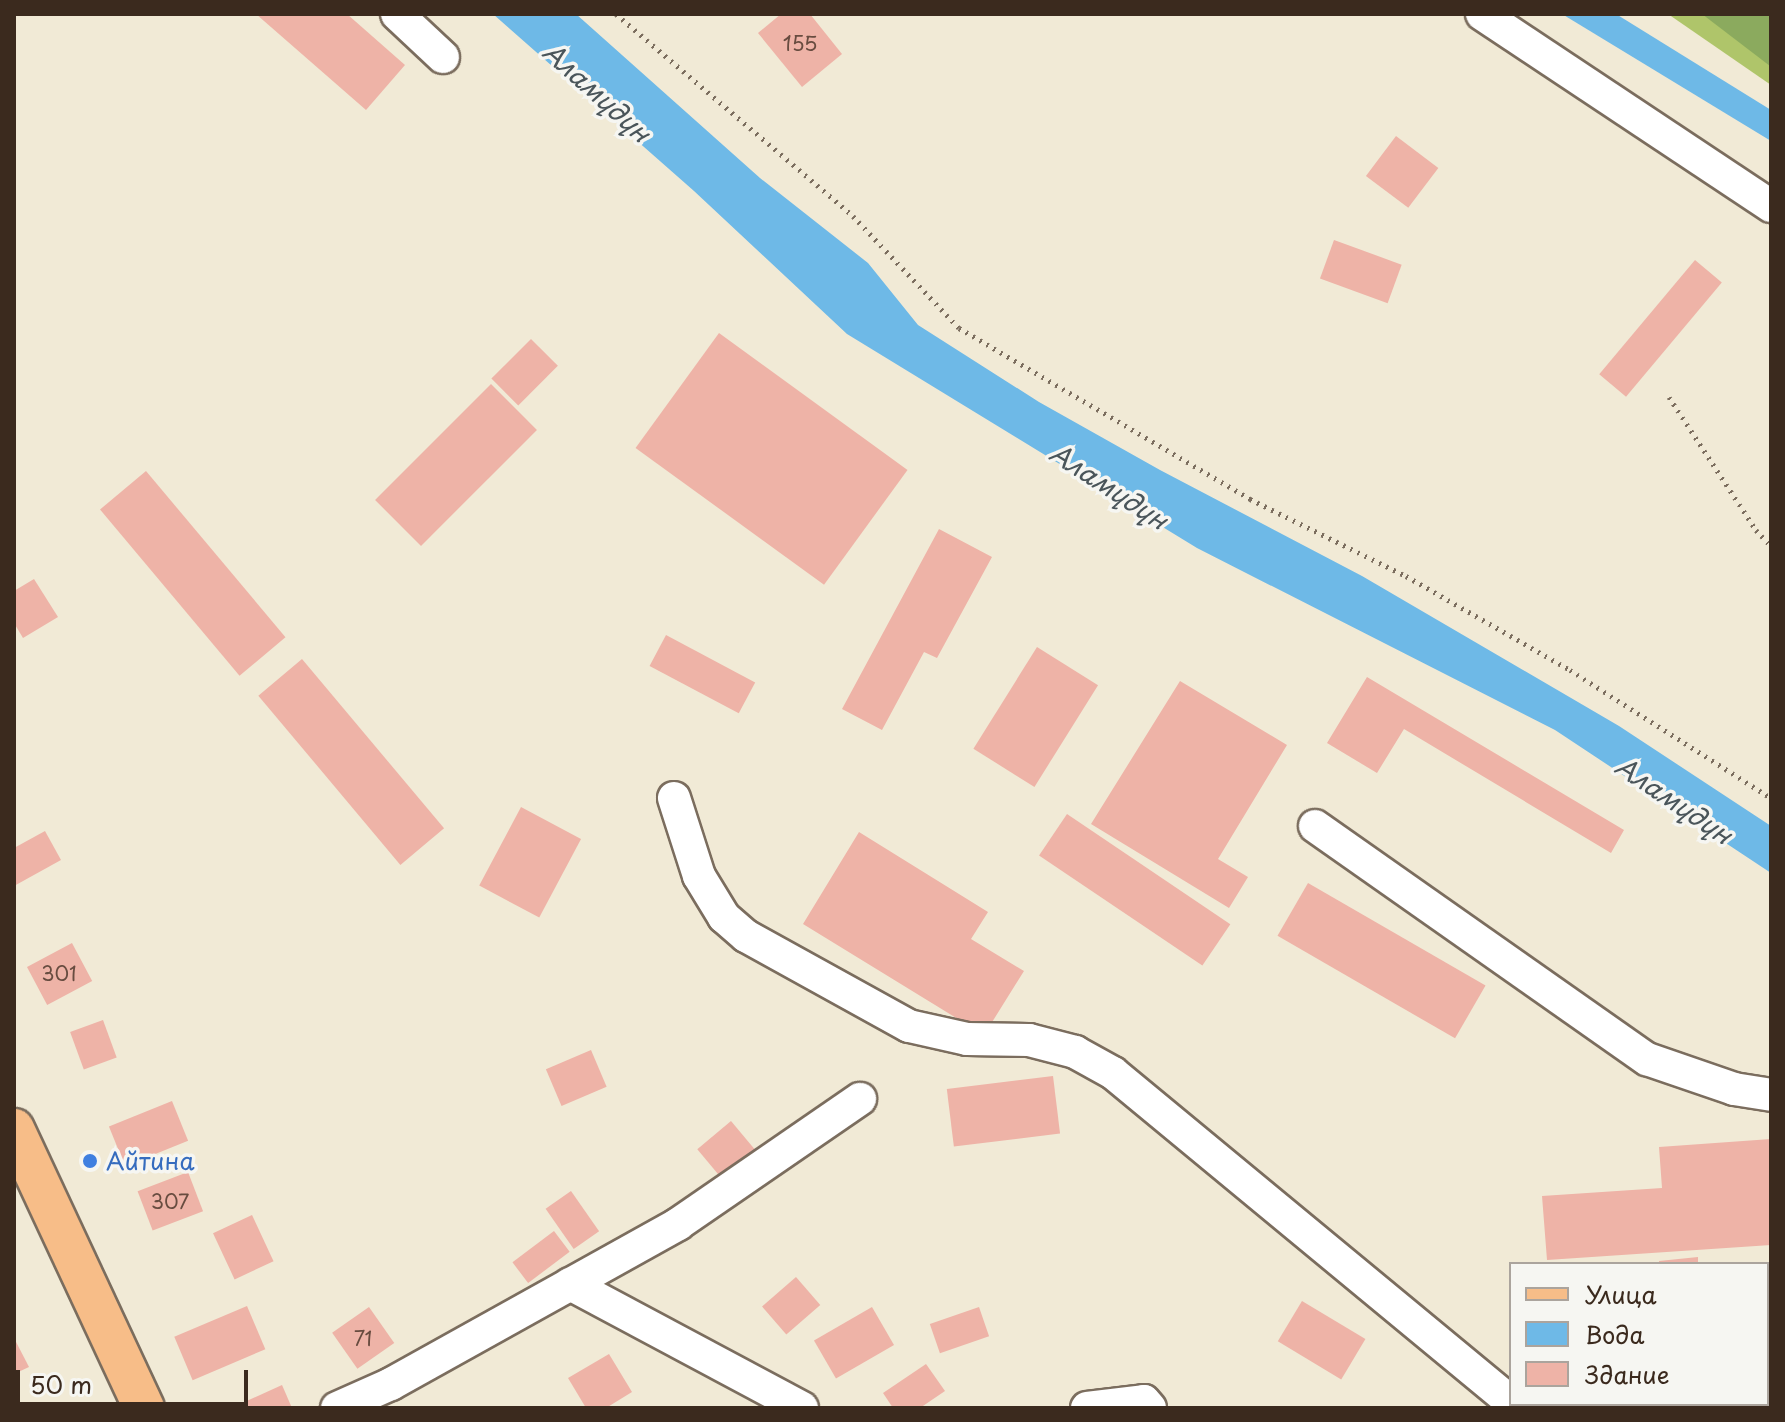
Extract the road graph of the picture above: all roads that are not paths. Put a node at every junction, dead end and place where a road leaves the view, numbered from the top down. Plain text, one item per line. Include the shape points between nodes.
1 (397, 14) edge
2 (1482, 14) edge
3 (443, 57) dead end
4 (1771, 206) edge
5 (674, 798) dead end
6 (1315, 826) dead end
7 (1771, 1095) edge
8 (860, 1099) dead end
9 (14, 1129) edge
10 (570, 1284) junction
11 (1509, 1401) edge
12 (144, 1408) edge
13 (337, 1408) edge
14 (802, 1408) edge
15 (1087, 1408) edge
16 (1150, 1408) edge

1 - 3 street
2 - 4 street
5 - 11 street via 699,876 724,917 746,936 909,1026 967,1039 1029,1040 1075,1052 1113,1073
6 - 7 street via 1647,1059 1734,1089
8 - 10 street via 678,1224
9 - 12 main road
10 - 13 street via 391,1384
10 - 14 street
15 - 16 street via 1144,1401

